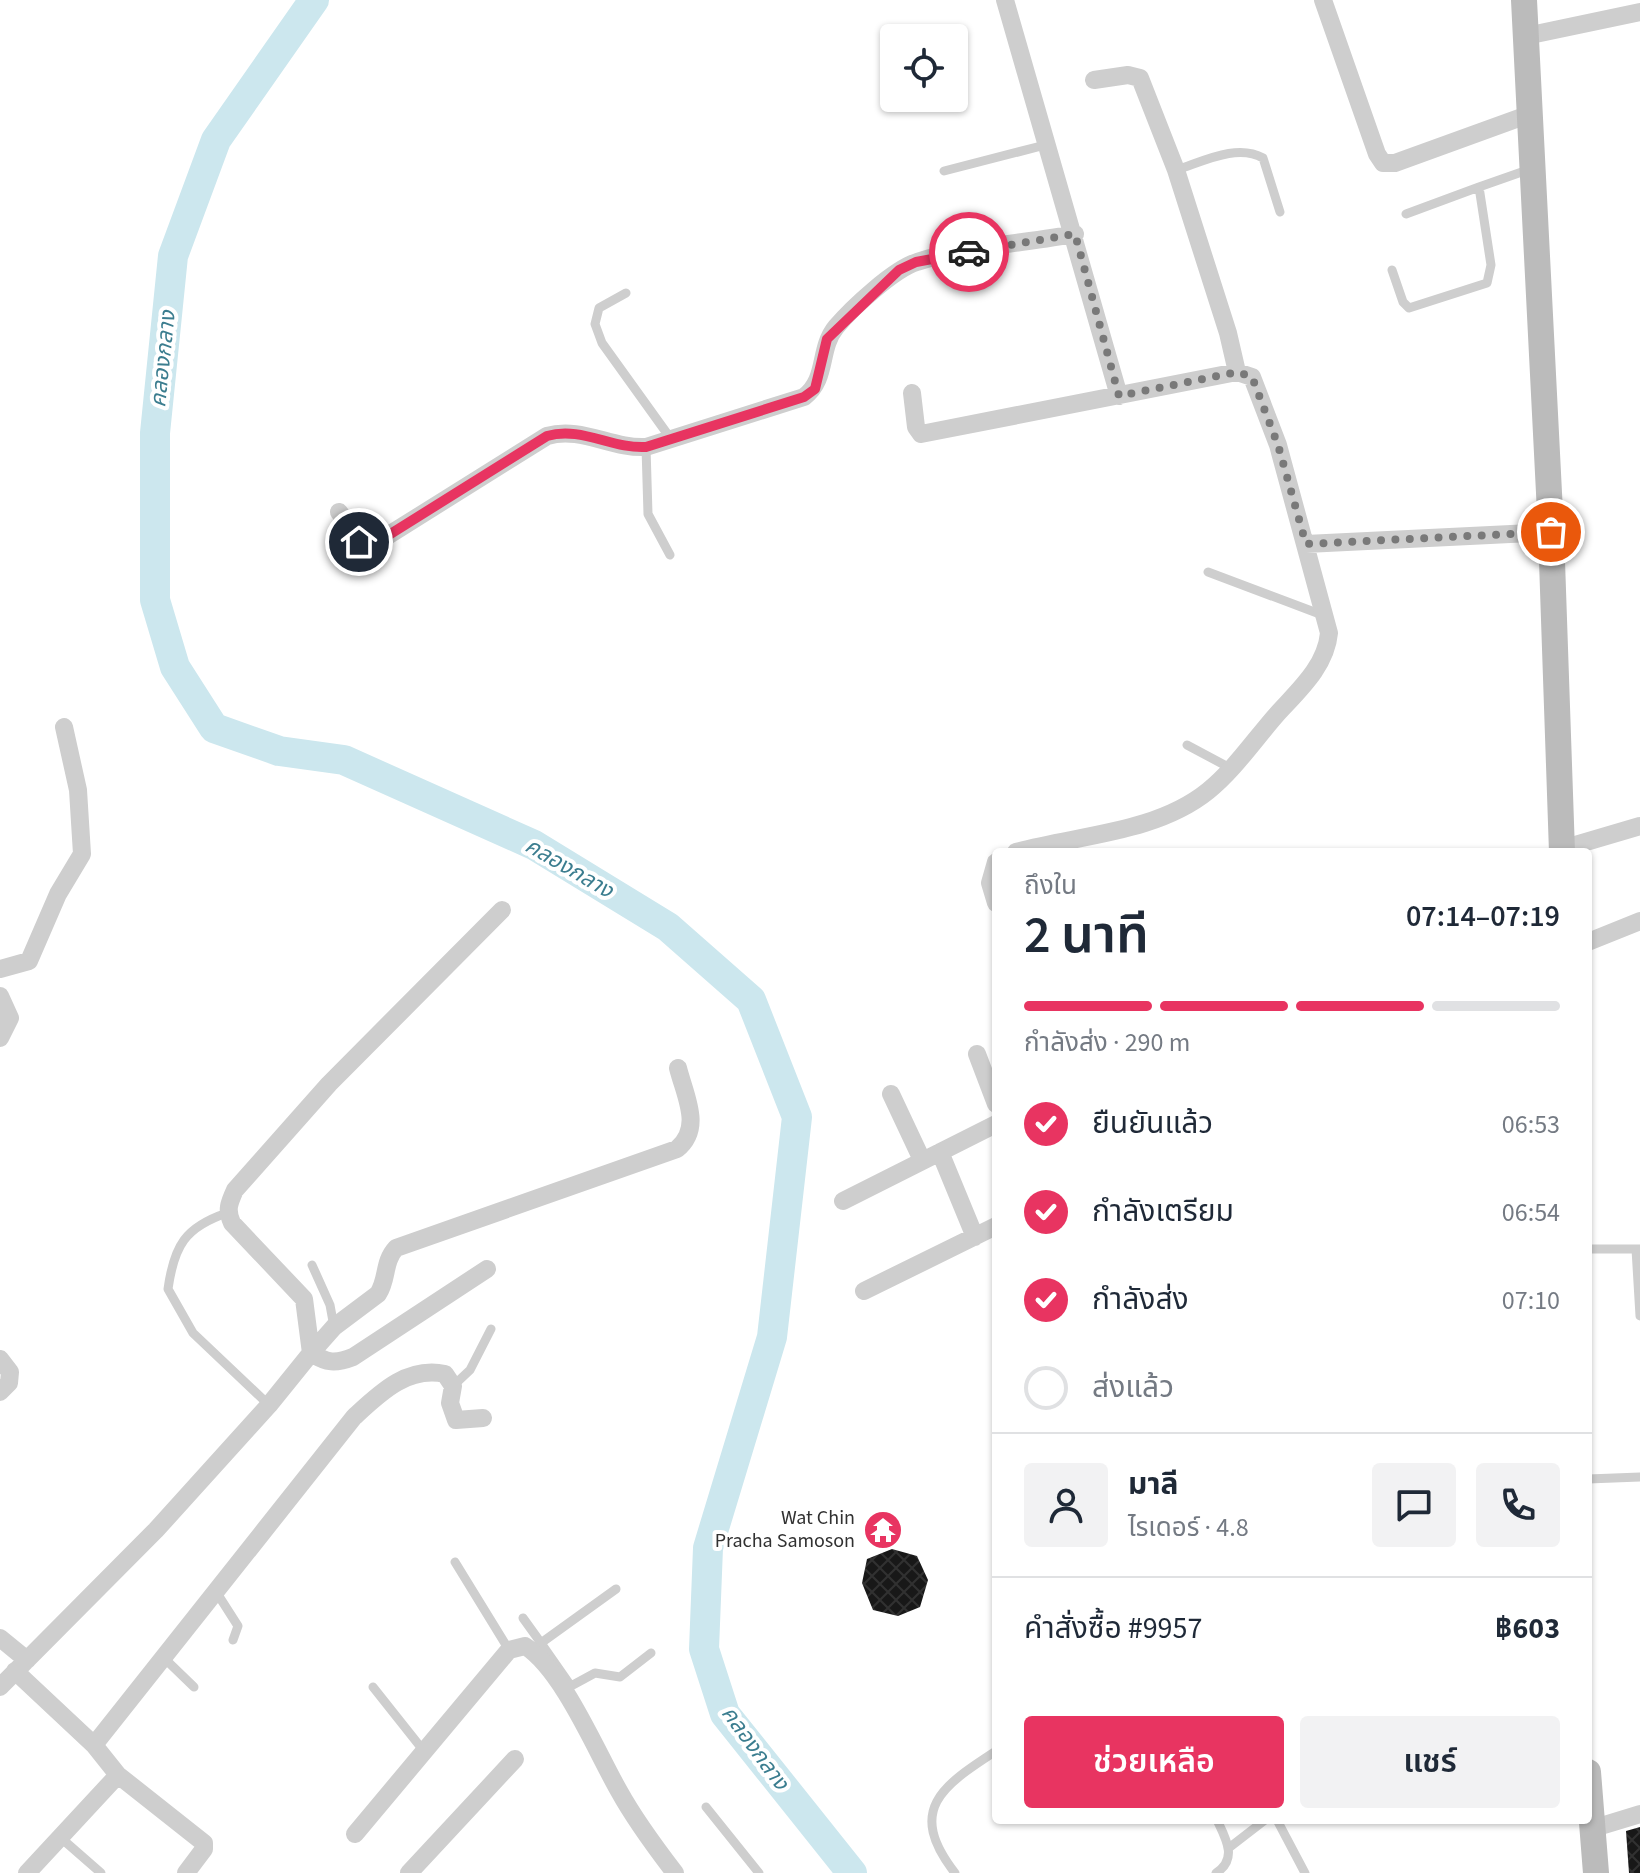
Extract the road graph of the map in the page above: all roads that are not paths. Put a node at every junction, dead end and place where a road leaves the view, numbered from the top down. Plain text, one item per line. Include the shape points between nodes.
1 (1005, 0) edge
2 (1323, 0) edge
3 (1524, 0) edge
4 (1640, 12) edge
5 (1526, 36) junction
6 (1094, 80) dead end
7 (1530, 114) junction
8 (1049, 144) junction
9 (1532, 168) junction
10 (1176, 170) junction
11 (944, 171) dead end
12 (1479, 187) junction
13 (1280, 212) dead end
14 (1406, 214) dead end
15 (1075, 234) junction
16 (1392, 270) dead end
17 (626, 293) dead end
18 (1237, 372) junction
19 (912, 393) dead end
20 (1119, 396) junction
21 (671, 439) junction
22 (646, 447) junction
23 (339, 512) dead end
24 (1551, 532) junction
25 (1306, 544) junction
26 (670, 555) dead end
27 (1208, 572) dead end
28 (1325, 616) junction
29 (64, 727) dead end
30 (1187, 745) dead end
31 (1232, 769) junction
32 (1640, 826) edge
33 (1035, 848) edge
34 (1562, 848) edge
35 (1568, 848) edge
36 (502, 910) dead end
37 (1640, 921) edge
38 (1592, 940) edge
39 (0, 969) edge
40 (0, 996) edge
41 (0, 1038) edge
42 (977, 1054) dead end
43 (678, 1068) dead end
44 (992, 1093) edge
45 (891, 1094) dead end
46 (992, 1126) edge
47 (940, 1152) junction
48 (922, 1160) junction
49 (843, 1201) dead end
50 (227, 1213) junction
51 (992, 1228) edge
52 (975, 1237) junction
53 (1592, 1249) edge
54 (1638, 1249) edge
55 (312, 1265) dead end
56 (487, 1269) dead end
57 (864, 1291) dead end
58 (1640, 1297) edge
59 (1640, 1316) edge
60 (334, 1327) junction
61 (491, 1329) dead end
62 (311, 1353) junction
63 (0, 1359) edge
64 (453, 1386) junction
65 (0, 1392) edge
66 (269, 1405) junction
67 (483, 1418) dead end
68 (1640, 1477) edge
69 (1592, 1479) edge
70 (455, 1562) dead end
71 (616, 1589) dead end
72 (215, 1590) junction
73 (523, 1618) dead end
74 (0, 1638) edge
75 (233, 1640) dead end
76 (537, 1647) junction
77 (509, 1650) junction
78 (651, 1653) dead end
79 (163, 1657) junction
80 (21, 1665) junction
81 (0, 1687) edge
82 (194, 1687) dead end
83 (373, 1687) dead end
84 (94, 1745) junction
85 (423, 1750) junction
86 (992, 1754) edge
87 (515, 1759) dead end
88 (118, 1775) junction
89 (706, 1807) dead end
90 (1640, 1814) edge
91 (1219, 1824) edge
92 (1260, 1824) edge
93 (1279, 1824) edge
94 (1591, 1824) edge
95 (1591, 1829) junction
96 (355, 1834) dead end
97 (61, 1838) junction
98 (1230, 1847) junction
99 (27, 1873) edge
100 (101, 1873) edge
101 (186, 1873) edge
102 (409, 1873) edge
103 (675, 1873) edge
104 (759, 1873) edge
105 (955, 1873) edge
106 (1216, 1873) edge
107 (1305, 1873) edge
108 (1596, 1873) edge

1 - 8 street
2 - 7 street via 1383,163
3 - 5 main road
4 - 5 street
5 - 7 main road
6 - 10 street via 1140,78
7 - 9 main road
8 - 11 lane
8 - 15 street
9 - 12 lane
9 - 24 main road
10 - 13 lane via 1241,150 1255,153 1263,158
10 - 18 street
12 - 14 lane
12 - 16 lane via 1491,265 1487,283 1409,308
15 - 20 street
15 - 21 street via 937,257 899,270 827,339 815,389
17 - 21 lane via 599,308 595,324 602,343
18 - 20 street
18 - 25 street via 1252,377
19 - 20 street via 921,434
21 - 22 street
22 - 23 street via 620,446 573,432 547,436 365,546
22 - 26 lane via 648,514
24 - 25 street
24 - 34 main road
25 - 28 street
27 - 28 lane
28 - 31 street via 1328,651
29 - 39 street via 78,790 82,854 29,961
30 - 31 lane
31 - 33 street via 1185,806 1109,832
32 - 35 street
36 - 50 street via 329,1084 235,1190
37 - 38 street
40 - 41 street via 10,1018
42 - 44 street
43 - 60 street via 692,1127 688,1141 396,1248 388,1256 378,1294
45 - 48 street
46 - 47 street
47 - 48 street
47 - 52 street
48 - 49 street
50 - 62 street via 304,1299
50 - 66 lane via 201,1222 181,1241 168,1289 193,1333
51 - 52 street
52 - 57 street
53 - 54 lane
54 - 58 lane
55 - 60 lane
56 - 62 street via 353,1357 325,1362
58 - 59 lane
60 - 62 street
61 - 64 lane via 470,1370
62 - 66 street
63 - 65 street via 10,1379
64 - 67 street via 450,1403 456,1420
64 - 72 street via 445,1374 419,1372 381,1392 354,1417
66 - 80 street via 156,1530
68 - 69 lane
70 - 77 lane
71 - 76 lane
72 - 75 lane via 238,1626
72 - 79 street
73 - 76 lane
74 - 80 street
76 - 77 street via 517,1645
76 - 78 lane via 571,1686 595,1673 620,1677
76 - 103 street via 630,1810
77 - 85 street
79 - 82 lane
79 - 84 street
80 - 81 street
80 - 84 street
83 - 85 lane
84 - 88 street
85 - 96 street
86 - 105 lane via 954,1778 936,1800 936,1849
87 - 102 street
88 - 97 street
88 - 101 street via 204,1843
89 - 104 lane
90 - 95 street
91 - 98 lane
92 - 98 lane
93 - 107 lane
94 - 95 main road
95 - 108 main road
97 - 99 street
97 - 100 lane
98 - 106 lane

